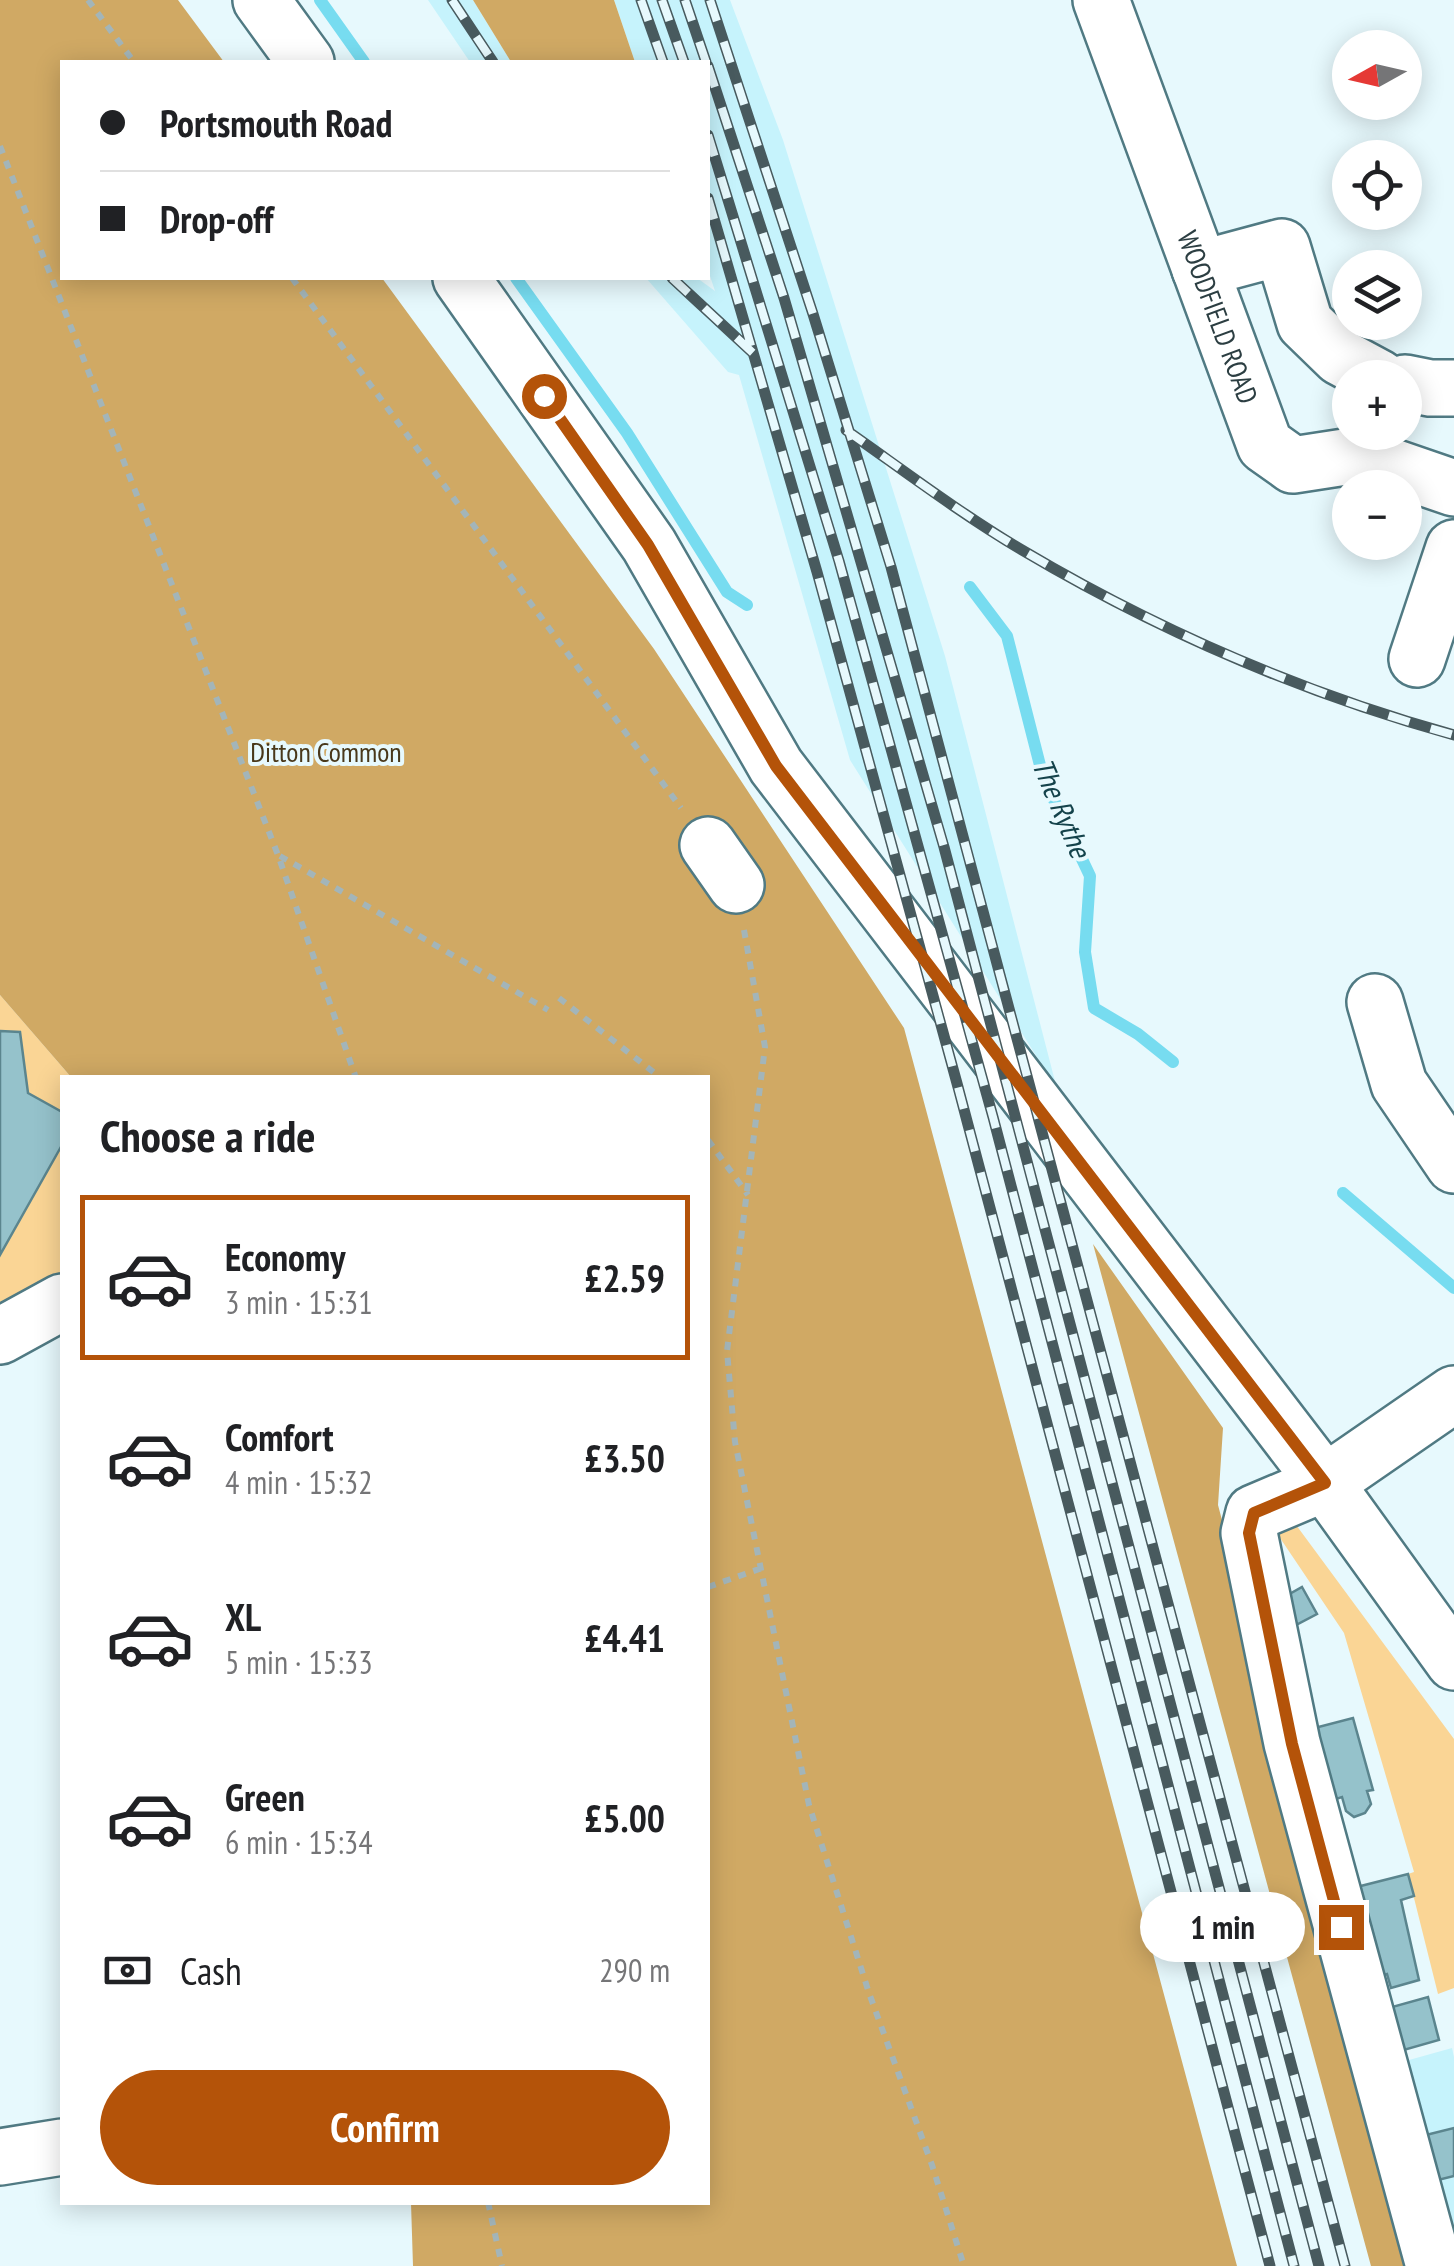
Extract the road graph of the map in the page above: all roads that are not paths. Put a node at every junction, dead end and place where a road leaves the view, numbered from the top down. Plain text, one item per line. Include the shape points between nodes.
1 (261, 0) edge
2 (1101, 0) edge
3 (305, 60) edge
4 (1200, 269) junction
5 (461, 280) edge
6 (1346, 360) edge
7 (1422, 386) edge
8 (1454, 388) edge
9 (1454, 488) edge
10 (1454, 548) edge
11 (1417, 660) dead end
12 (1375, 1002) dead end
13 (1454, 1165) edge
14 (60, 1303) edge
15 (0, 1336) edge
16 (1454, 1394) edge
17 (1357, 1462) junction
18 (1454, 1662) edge
19 (60, 2147) edge
20 (0, 2157) edge
21 (1434, 2266) edge

1 - 3 main road
2 - 4 main road, WOODFIELD ROAD
4 - 6 main road via 1282,246 1305,323
4 - 9 main road, WOODFIELD ROAD via 1265,445 1293,465 1358,455
5 - 17 main road via 648,545 776,766
7 - 8 main road
10 - 11 main road
12 - 13 main road via 1399,1084
14 - 15 main road
16 - 17 main road
17 - 18 main road
17 - 21 main road via 1254,1513 1250,1544 1292,1744
19 - 20 main road

